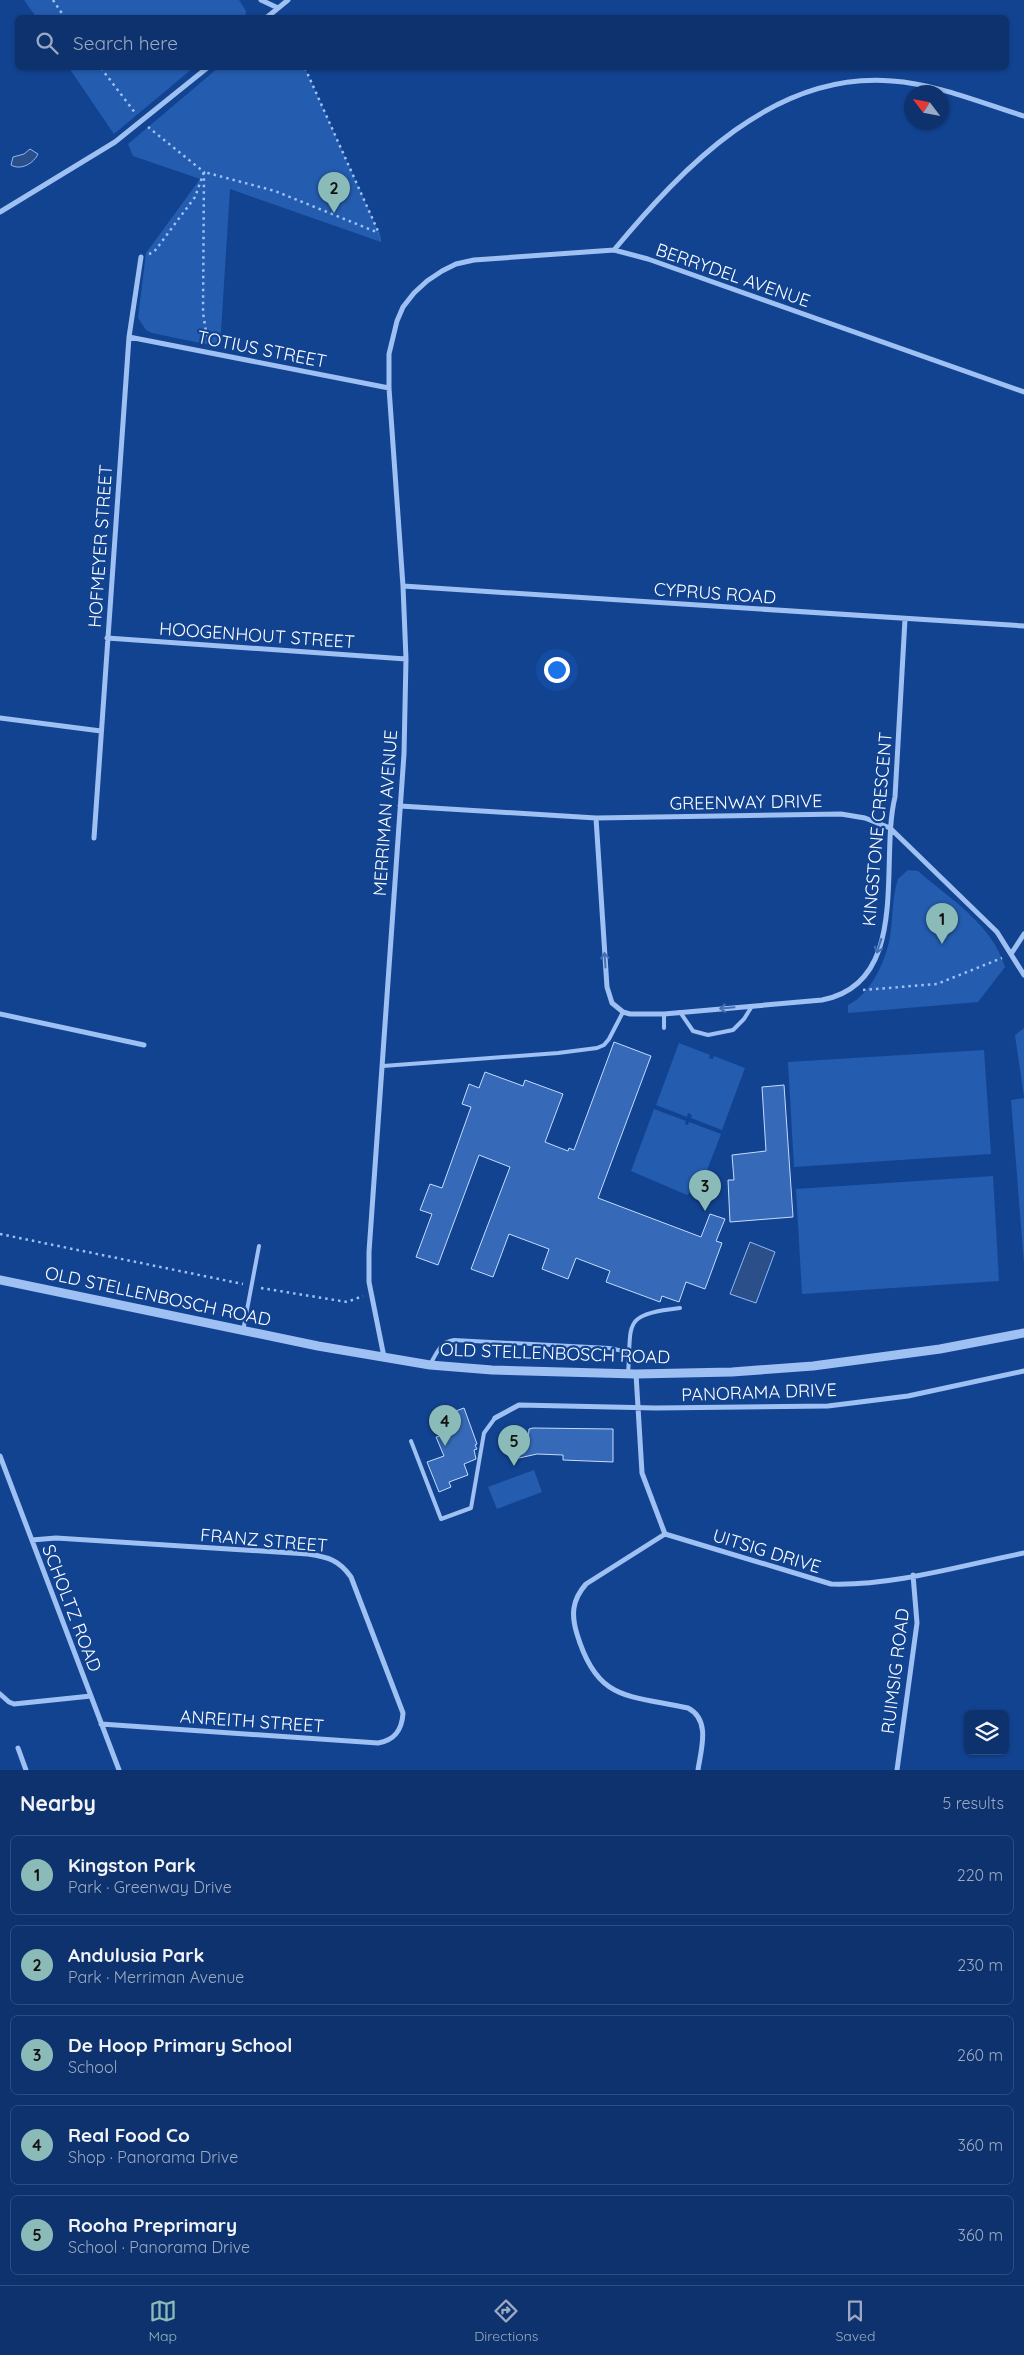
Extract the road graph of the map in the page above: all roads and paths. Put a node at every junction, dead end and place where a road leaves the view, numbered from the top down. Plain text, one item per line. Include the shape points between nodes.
1 (53, 0) edge
2 (261, 0) edge
3 (288, 0) edge
4 (278, 8) junction
5 (63, 15) edge
6 (270, 15) edge
7 (102, 70) edge
8 (205, 70) edge
9 (306, 70) edge
10 (1024, 116) edge
11 (141, 122) junction
12 (204, 172) junction
13 (0, 212) edge
14 (614, 250) junction
15 (141, 257) joint
16 (427, 280) joint
17 (129, 337) junction
18 (209, 352) junction
19 (389, 388) junction
20 (1024, 392) edge
21 (404, 586) junction
22 (905, 619) junction
23 (1024, 626) edge
24 (107, 638) junction
25 (406, 659) junction
26 (0, 718) edge
27 (101, 731) junction
28 (400, 806) junction
29 (596, 818) junction
30 (890, 828) junction
31 (94, 838) dead end
32 (1024, 934) edge
33 (1011, 954) junction
34 (1024, 975) edge
35 (848, 992) junction
36 (752, 1006) junction
37 (623, 1012) junction
38 (680, 1012) junction
39 (0, 1014) edge
40 (664, 1014) junction
41 (664, 1028) dead end
42 (144, 1046) dead end
43 (383, 1066) junction
44 (0, 1234) edge
45 (258, 1246) dead end
46 (0, 1280) edge
47 (251, 1286) junction
48 (372, 1294) junction
49 (680, 1308) dead end
50 (243, 1331) junction
51 (1024, 1333) edge
52 (628, 1352) junction
53 (384, 1358) junction
54 (430, 1365) junction
55 (1024, 1371) edge
56 (632, 1374) junction
57 (638, 1408) junction
58 (495, 1418) joint
59 (411, 1441) dead end
60 (0, 1456) edge
61 (665, 1534) junction
62 (32, 1540) junction
63 (1024, 1553) edge
64 (913, 1576) junction
65 (0, 1694) edge
66 (91, 1696) junction
67 (2, 1699) edge
68 (101, 1724) junction
69 (398, 1732) joint
70 (18, 1748) dead end
71 (26, 1770) edge
72 (118, 1770) edge
73 (698, 1770) edge
74 (897, 1770) edge

1 - 5 path
2 - 4 street
3 - 4 street
4 - 6 street
7 - 11 path
8 - 11 street
9 - 12 path via 379,232 275,191
10 - 14 street via 930,87 892,80 858,81 808,92 763,112 701,156
11 - 12 path
11 - 13 street via 115,142
12 - 15 path via 195,197 154,252
12 - 18 path via 203,313
14 - 16 street, BERRYDEL AVENUE via 474,260 456,264
14 - 20 street, BERRYDEL AVENUE via 648,259
15 - 17 street, HOFMEYER STREET
16 - 19 street, MERRIMAN AVENUE via 403,307 397,321 389,354
17 - 18 street, TOTIUS STREET
17 - 24 street, HOFMEYER STREET
18 - 19 street, TOTIUS STREET
19 - 21 street, MERRIMAN AVENUE
21 - 22 street, CYPRUS ROAD
21 - 25 street, MERRIMAN AVENUE
22 - 23 street, CYPRUS ROAD
22 - 30 street, KINGSTONE CRESCENT via 895,797
24 - 25 street, HOOGENHOUT STREET
24 - 27 street, HOFMEYER STREET
25 - 28 street, MERRIMAN AVENUE
26 - 27 street
27 - 31 street, HOFMEYER STREET
28 - 29 street, GREENWAY DRIVE
28 - 43 street, MERRIMAN AVENUE
29 - 30 street, GREENWAY DRIVE via 840,814 865,818
37 -> 29 street via 612,1002 607,987
30 - 33 street, GREENWAY DRIVE via 998,932
30 -> 35 street, KINGSTONE CRESCENT via 886,922 881,943 866,975
32 - 33 street
33 - 34 street, GREENWAY DRIVE
33 - 35 path via 937,984
35 - 36 street, KINGSTONE CRESCENT via 822,1000
36 -> 38 street, KINGSTONE CRESCENT
36 - 38 lane via 733,1030 708,1035 694,1031
37 - 40 street, KINGSTONE CRESCENT
37 - 43 lane via 609,1039 597,1048
38 - 40 street, KINGSTONE CRESCENT
39 - 42 street
40 - 41 lane
43 - 48 street, MERRIMAN AVENUE via 369,1252
44 - 47 path
45 - 47 lane
46 - 50 street, OLD STELLENBOSCH ROAD
47 - 48 path via 347,1302
47 - 50 lane
48 - 53 street, MERRIMAN AVENUE
49 - 52 lane via 645,1314 637,1319 629,1334
50 - 53 street, OLD STELLENBOSCH ROAD
51 - 56 street, OLD STELLENBOSCH ROAD via 940,1350 813,1366
52 - 54 lane via 609,1348 454,1340 438,1350
52 - 56 lane
53 - 54 street, OLD STELLENBOSCH ROAD
54 - 56 street, OLD STELLENBOSCH ROAD
55 - 57 street, PANORAMA DRIVE via 908,1396 828,1406
56 - 57 street
57 - 58 street, PANORAMA DRIVE via 519,1406
57 - 61 street via 642,1473
58 - 59 lane via 484,1433 471,1508 441,1519
60 - 62 street, SCHOLTZ ROAD
61 - 64 street, UITSIG DRIVE via 831,1584 848,1585
61 - 73 street via 586,1584 575,1602 574,1624 584,1658 606,1686 624,1695 695,1712 704,1731
62 - 66 street, SCHOLTZ ROAD
62 - 69 street, FRANZ STREET via 56,1538 308,1554 335,1560 350,1577 400,1703 403,1723
63 - 64 street, UITSIG DRIVE
64 - 74 street, RUIMSIG ROAD via 917,1623
65 - 67 street
66 - 67 street via 20,1704
66 - 68 street, SCHOLTZ ROAD
68 - 69 street, ANREITH STREET via 378,1743 386,1742
68 - 72 street, SCHOLTZ ROAD
70 - 71 street

